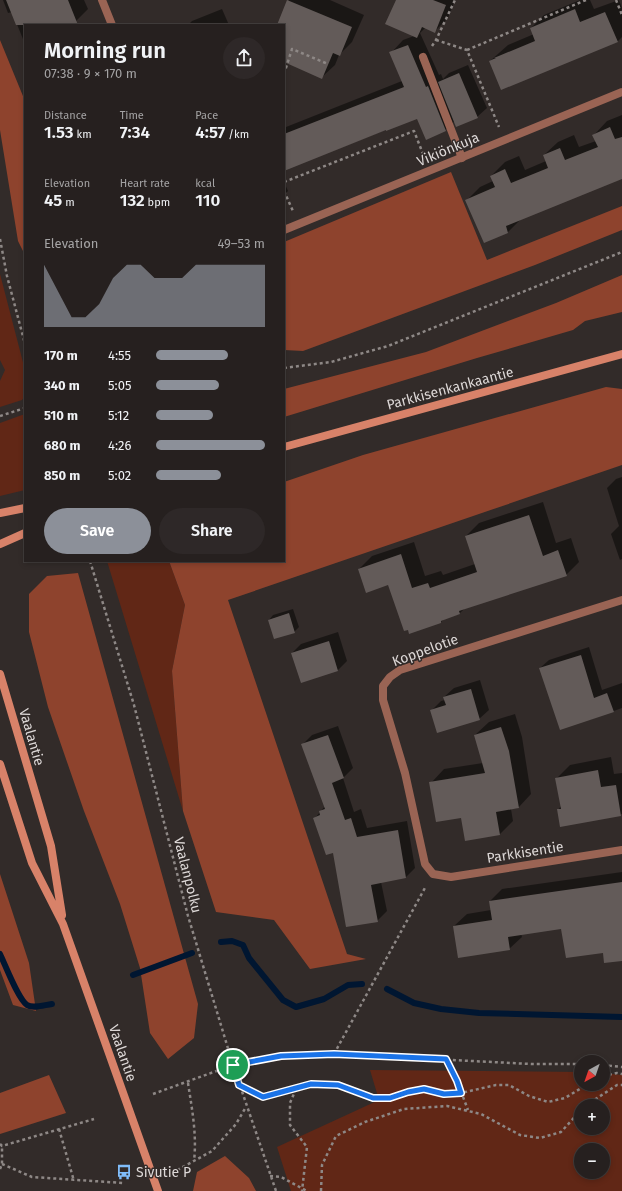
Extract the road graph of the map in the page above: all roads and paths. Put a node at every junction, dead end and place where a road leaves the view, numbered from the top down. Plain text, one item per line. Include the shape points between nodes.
1 (102, 0) edge
2 (455, 0) edge
3 (586, 0) edge
4 (616, 0) edge
5 (622, 15) edge
6 (112, 24) edge
7 (467, 50) junction
8 (423, 57) dead end
9 (328, 64) dead end
10 (285, 71) edge
11 (622, 92) edge
12 (504, 139) junction
13 (462, 158) junction
14 (430, 171) junction
15 (285, 182) edge
16 (285, 193) edge
17 (299, 224) junction
18 (285, 230) edge
19 (0, 239) edge
20 (622, 252) edge
21 (24, 340) edge
22 (622, 354) edge
23 (285, 368) edge
24 (24, 408) edge
25 (0, 416) edge
26 (285, 447) edge
27 (24, 508) edge
28 (0, 513) edge
29 (24, 533) edge
30 (0, 544) edge
31 (90, 562) edge
32 (622, 600) edge
33 (0, 674) edge
34 (0, 764) edge
35 (622, 850) edge
36 (433, 874) junction
37 (63, 924) junction
38 (334, 1054) junction
39 (446, 1059) junction
40 (574, 1064) edge
41 (233, 1065) junction
42 (610, 1065) edge
43 (622, 1067) edge
44 (610, 1074) edge
45 (622, 1074) edge
46 (188, 1082) junction
47 (239, 1085) junction
48 (622, 1085) edge
49 (296, 1088) junction
50 (576, 1091) edge
51 (461, 1093) junction
52 (153, 1094) dead end
53 (596, 1099) edge
54 (246, 1107) junction
55 (468, 1111) junction
56 (574, 1118) edge
57 (94, 1119) dead end
58 (59, 1129) junction
59 (1, 1145) edge
60 (194, 1161) junction
61 (2, 1164) junction
62 (0, 1168) edge
63 (172, 1173) dead end
64 (270, 1176) junction
65 (74, 1181) junction
66 (123, 1183) dead end
67 (302, 1189) edge
68 (158, 1191) edge
69 (276, 1191) edge
70 (307, 1191) edge
71 (321, 1191) edge

1 - 6 street
2 - 7 path via 436,40
3 - 7 path
4 - 5 path
7 - 12 path
8 - 13 street
9 - 10 path via 292,49
11 - 12 street, Vikiönkuja
12 - 13 street, Vikiönkuja
13 - 14 street, Vikiönkuja
14 - 15 path via 414,131
14 - 17 street, Vikiönkuja
16 - 17 path
17 - 18 street, Vikiönkuja
19 - 21 path
20 - 23 path via 388,346 331,362
22 - 26 street, Parkkisenkankaantie
24 - 25 path
27 - 28 street
29 - 30 street
31 - 41 path, Vaalanpolku via 134,705 188,916
32 - 36 street, Koppelotie via 400,670 390,676 383,686 383,700 405,773 425,864
33 - 37 street, Vaalantie via 51,846
34 - 37 street, Vaalantie via 32,863
35 - 36 street, Parkkisentie via 451,876
36 - 38 path
37 - 68 street, Vaalantie
38 - 39 path
38 - 41 path via 281,1056
39 - 40 path
39 - 51 path
41 - 46 path
41 - 47 path, Vaalanpolku
42 - 43 path
44 - 45 path
46 - 52 path
46 - 60 path via 194,1123
47 - 49 path via 263,1097
47 - 54 path, Vaalanpolku
48 - 53 path via 617,1085
49 - 51 path via 311,1084 338,1085 373,1098 390,1098 424,1089 444,1094
49 - 67 path via 290,1103 290,1125 307,1147
50 - 51 path via 565,1098 548,1102 529,1096 509,1085 496,1085
51 - 55 path
54 - 60 path via 236,1124 212,1151
54 - 64 path, Vaalanpolku
55 - 56 path via 481,1114 520,1135 540,1138 561,1132
55 - 71 path via 447,1106 404,1109 365,1122 336,1136 322,1165
57 - 58 path
58 - 59 path
58 - 65 path
59 - 61 path
60 - 63 path
61 - 62 path
61 - 65 path via 32,1177
64 - 67 path via 281,1177
64 - 69 path, Vaalanpolku
65 - 66 path
67 - 70 path

